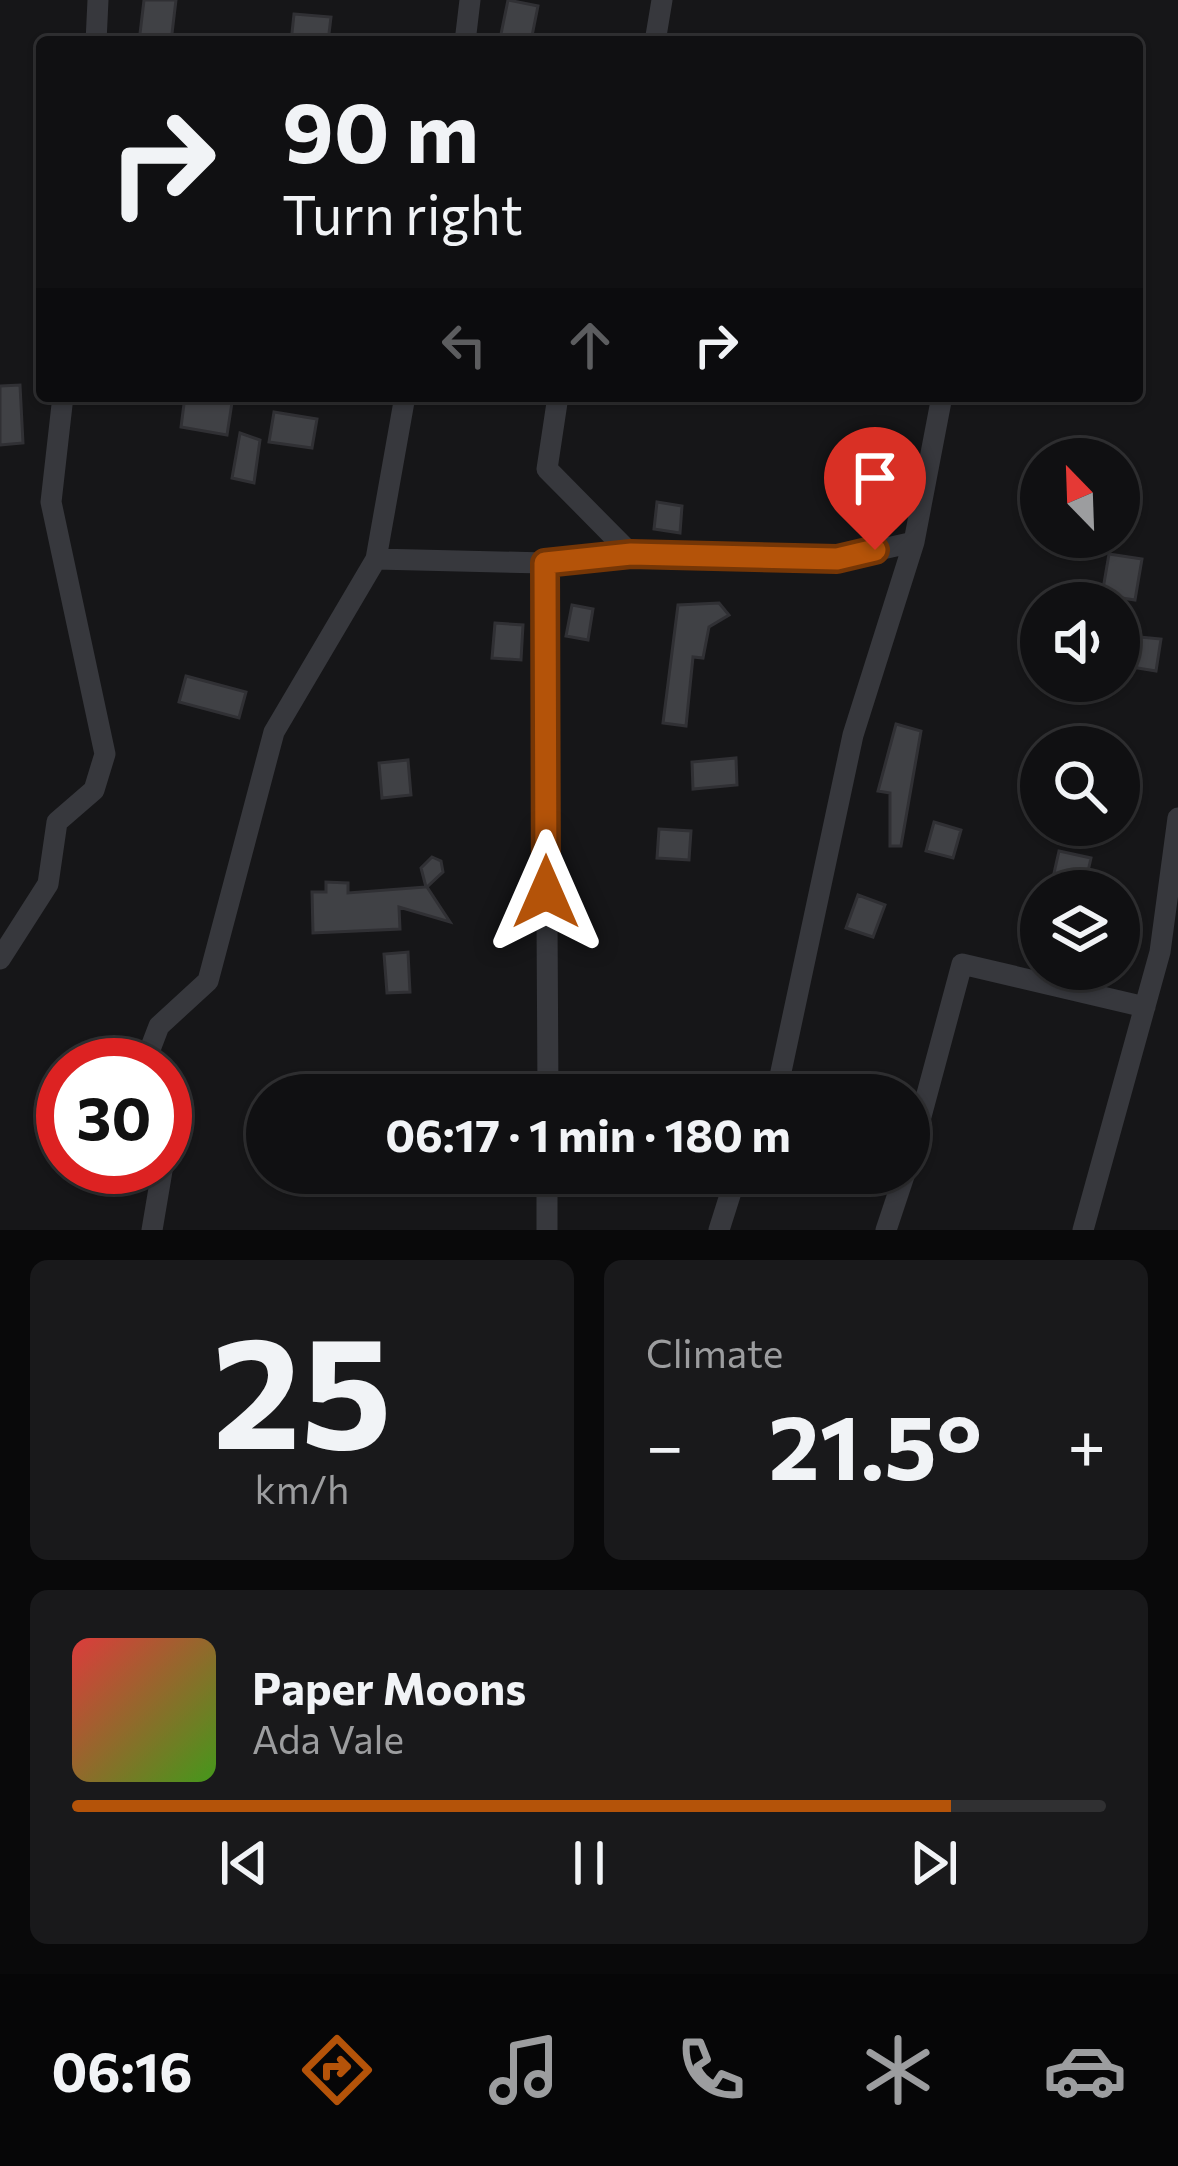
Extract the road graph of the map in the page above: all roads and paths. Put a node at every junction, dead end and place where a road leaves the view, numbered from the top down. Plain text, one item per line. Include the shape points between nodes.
1 (98, 0) edge
2 (470, 0) edge
3 (662, 0) edge
4 (95, 36) edge
5 (467, 36) edge
6 (656, 36) edge
7 (62, 402) edge
8 (404, 402) edge
9 (557, 402) edge
10 (940, 402) edge
11 (914, 542) junction
12 (631, 554) junction
13 (376, 559) junction
14 (545, 563) junction
15 (1178, 818) edge
16 (0, 959) edge
17 (1144, 1007) junction
18 (154, 1038) edge
19 (548, 1074) edge
20 (781, 1074) edge
21 (930, 1083) edge
22 (158, 1194) edge
23 (548, 1194) edge
24 (730, 1194) edge
25 (898, 1194) edge
26 (152, 1230) edge
27 (547, 1230) edge
28 (719, 1230) edge
29 (886, 1230) edge
30 (1083, 1230) edge

1 - 4 street
2 - 5 street
3 - 6 street
7 - 16 street via 51,502 105,754 94,790 57,822 48,884
8 - 13 street
9 - 12 street via 547,469
10 - 11 street
11 - 12 street via 837,559
11 - 20 street via 853,736
12 - 14 street
13 - 14 street
13 - 18 street via 274,732 208,981
14 - 19 street
15 - 17 street via 1160,952
17 - 21 street via 962,964
17 - 30 street
22 - 26 street
23 - 27 street
24 - 28 street
25 - 29 street

